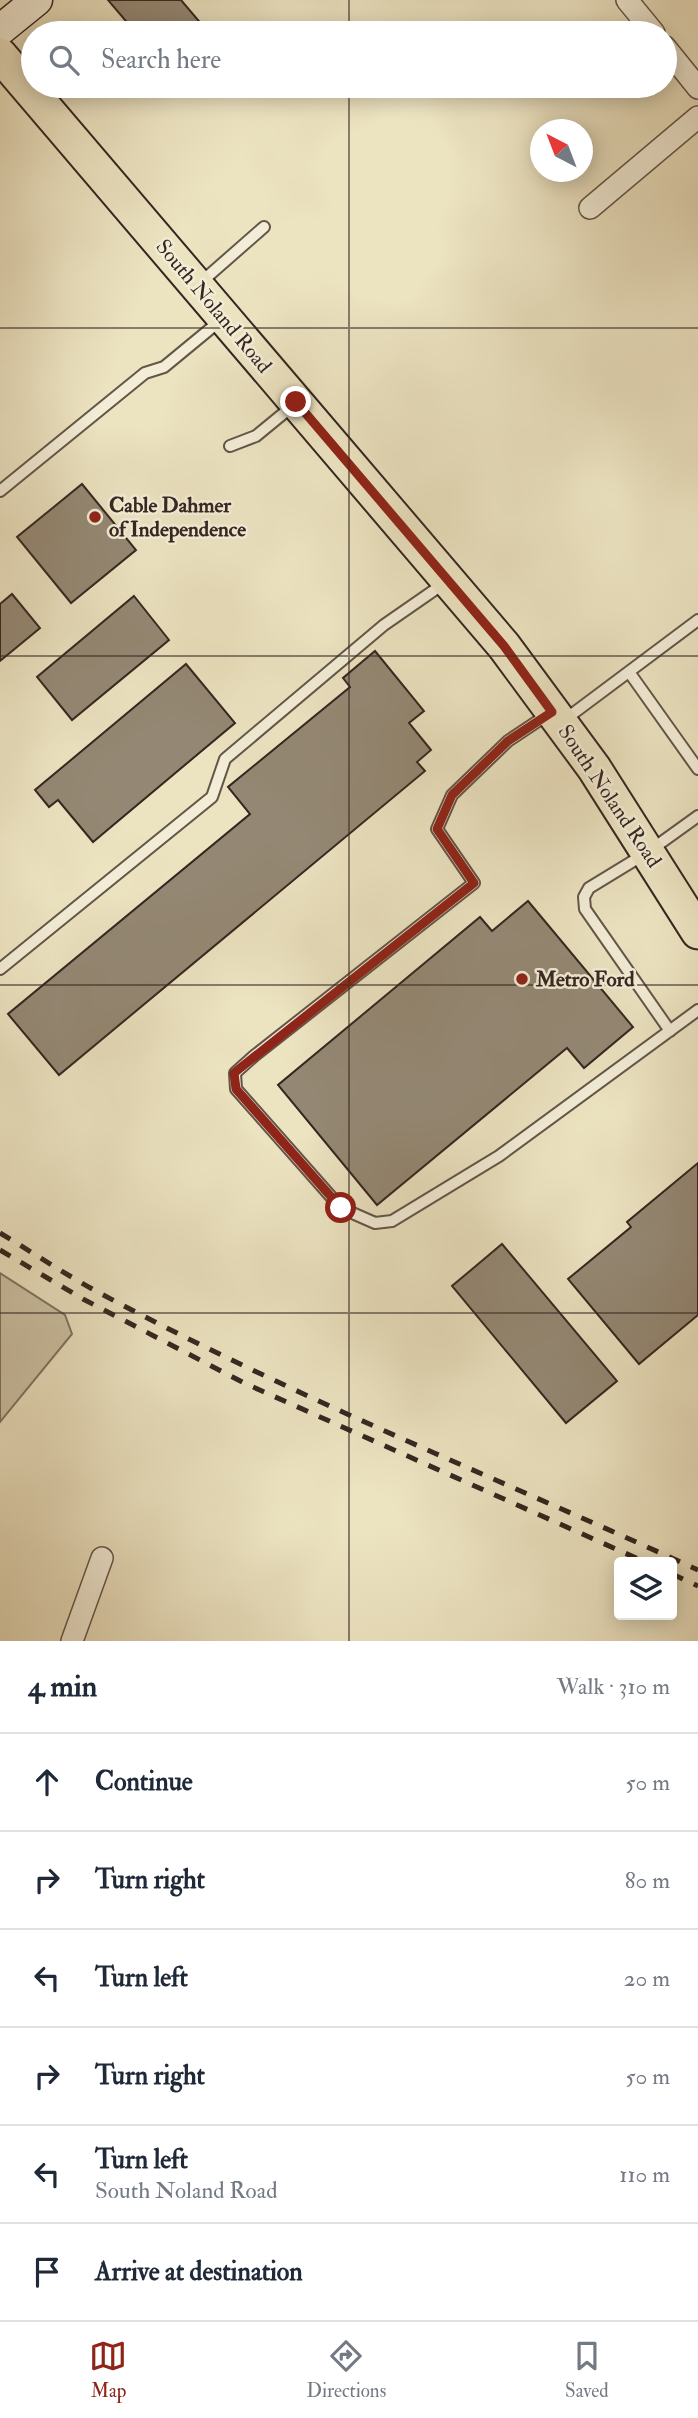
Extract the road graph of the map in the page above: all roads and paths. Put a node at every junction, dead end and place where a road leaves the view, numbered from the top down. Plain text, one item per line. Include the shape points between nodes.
1 (37, 0) edge
2 (627, 0) edge
3 (644, 21) edge
4 (0, 30) edge
5 (0, 55) edge
6 (677, 62) edge
7 (21, 80) edge
8 (698, 88) edge
9 (37, 98) edge
10 (698, 117) edge
11 (590, 208) dead end
12 (264, 227) dead end
13 (197, 286) junction
14 (224, 317) junction
15 (296, 402) junction
16 (230, 446) dead end
17 (0, 491) edge
18 (448, 581) junction
19 (698, 620) edge
20 (629, 672) junction
21 (556, 717) junction
22 (698, 769) edge
23 (698, 816) edge
24 (648, 852) junction
25 (698, 932) edge
26 (0, 969) edge
27 (698, 1010) edge
28 (670, 1031) junction
29 (102, 1558) dead end
30 (72, 1641) edge

1 - 4 street
2 - 3 street
5 - 7 main road, South Noland Road
6 - 8 street
9 - 13 main road, South Noland Road
10 - 11 street
12 - 13 lane
13 - 14 main road, South Noland Road
14 - 15 main road, South Noland Road
14 - 17 lane via 164,367 145,373
15 - 16 lane via 256,436
15 - 18 main road, South Noland Road
18 - 21 main road, South Noland Road
18 - 26 lane via 384,625 225,759 212,797
19 - 20 lane
20 - 21 lane
20 - 22 lane
21 - 24 main road, South Noland Road
21 - 28 lane via 508,741 452,795 437,829 474,883 234,1073 236,1089 341,1208 375,1223 392,1221 499,1156
23 - 24 lane
24 - 25 main road, South Noland Road
24 - 28 lane via 589,888 585,909
27 - 28 lane
29 - 30 street

